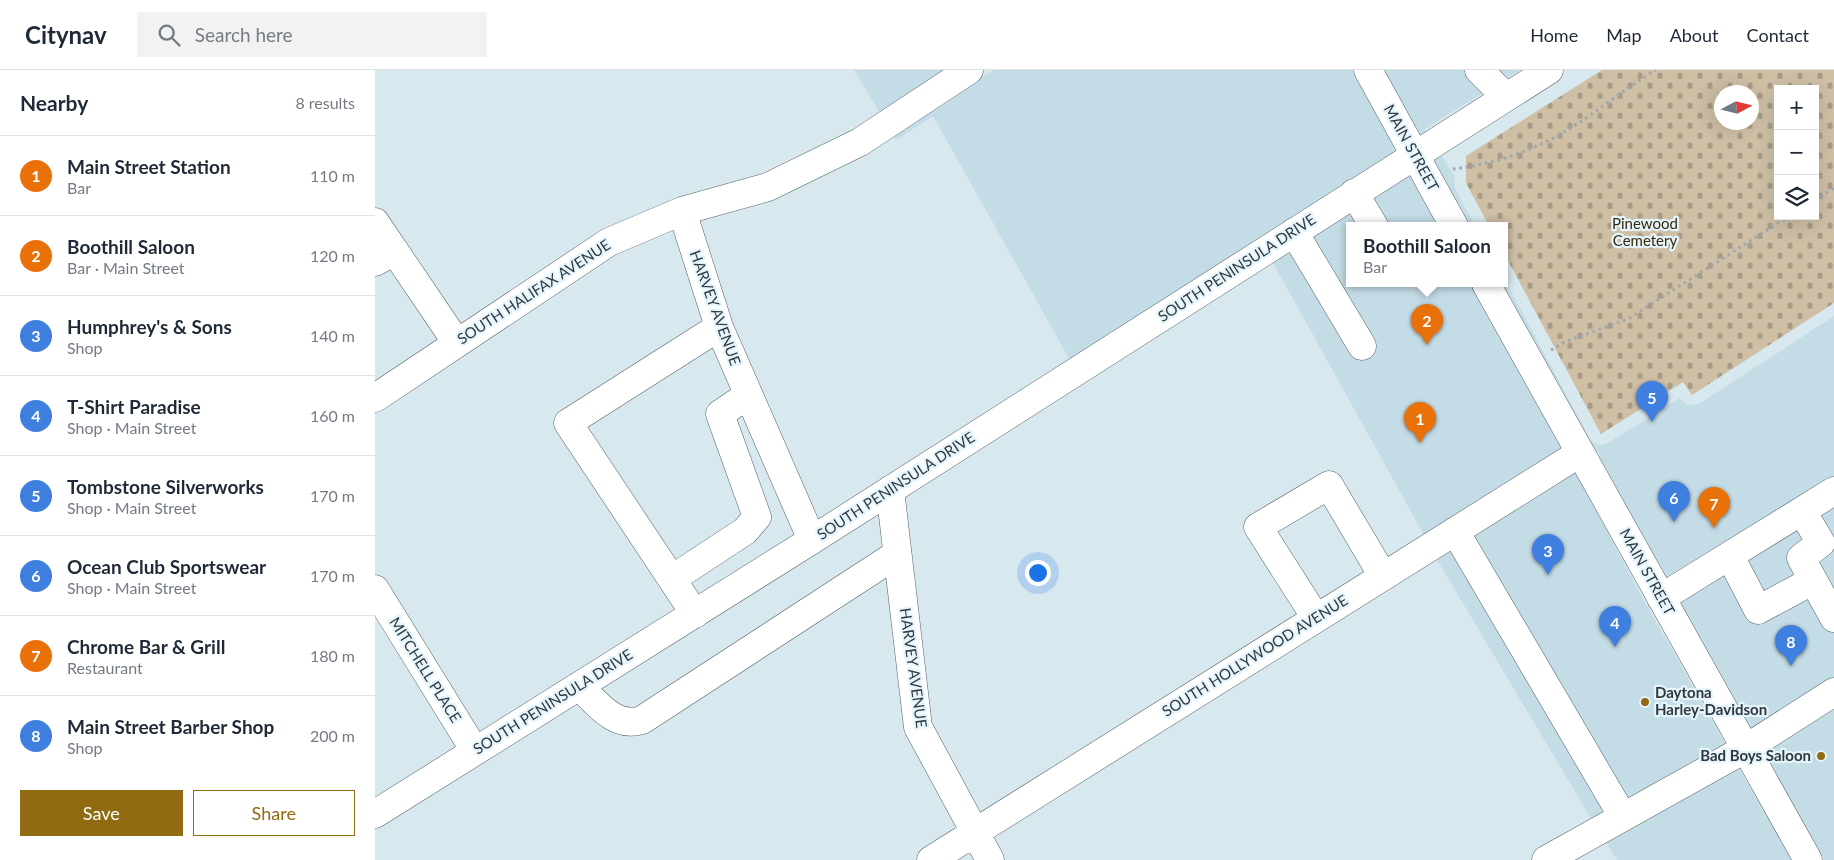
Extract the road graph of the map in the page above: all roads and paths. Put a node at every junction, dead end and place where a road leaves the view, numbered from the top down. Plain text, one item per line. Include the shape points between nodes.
1 (969, 70) edge
2 (1368, 70) edge
3 (1479, 70) edge
4 (1549, 70) edge
5 (1656, 70) edge
6 (1506, 97) junction
7 (1415, 154) junction
8 (1834, 188) edge
9 (1354, 193) junction
10 (1819, 197) edge
11 (682, 211) junction
12 (1783, 220) edge
13 (375, 222) edge
14 (1372, 222) edge
15 (1452, 222) edge
16 (1294, 232) junction
17 (385, 257) edge
18 (1488, 287) edge
19 (719, 326) junction
20 (457, 343) junction
21 (1362, 346) dead end
22 (1530, 361) junction
23 (748, 395) junction
24 (375, 398) edge
25 (1580, 453) junction
26 (889, 490) junction
27 (1834, 491) edge
28 (1802, 511) junction
29 (745, 531) junction
30 (1455, 531) junction
31 (1827, 539) edge
32 (812, 540) junction
33 (897, 554) junction
34 (1730, 556) junction
35 (766, 568) junction
36 (1383, 576) junction
37 (672, 579) junction
38 (1812, 581) junction
39 (375, 588) edge
40 (1661, 598) junction
41 (695, 614) junction
42 (1316, 618) junction
43 (1834, 618) edge
44 (579, 686) junction
45 (1834, 692) edge
46 (1745, 749) junction
47 (475, 751) junction
48 (375, 814) edge
49 (1623, 817) junction
50 (975, 833) junction
51 (931, 860) edge
52 (990, 860) edge
53 (1546, 860) edge
54 (1808, 860) edge

1 - 11 street, SOUTH HALIFAX AVENUE via 860,142 768,186
2 - 7 street, MAIN STREET
3 - 6 street
4 - 6 street, SOUTH PENINSULA DRIVE
5 - 7 path via 1537,147 1483,165 1452,169
6 - 7 street, SOUTH PENINSULA DRIVE
7 - 9 street, SOUTH PENINSULA DRIVE
7 - 15 street, MAIN STREET
8 - 10 path
9 - 14 street
9 - 16 street, SOUTH PENINSULA DRIVE
11 - 19 street, HARVEY AVENUE
11 - 20 street, SOUTH HALIFAX AVENUE via 609,242
12 - 22 path via 1628,319 1567,342
13 - 17 street
16 - 21 street
16 - 26 street, SOUTH PENINSULA DRIVE
17 - 20 street
18 - 22 street, MAIN STREET
19 - 23 street, HARVEY AVENUE
19 - 37 street via 568,423
20 - 24 street, SOUTH HALIFAX AVENUE
22 - 25 street, MAIN STREET
23 - 29 street via 720,414 757,518
23 - 32 street, HARVEY AVENUE
25 - 30 street, SOUTH HOLLYWOOD AVENUE
25 - 40 street, MAIN STREET
26 - 32 street, SOUTH PENINSULA DRIVE
26 - 33 street, HARVEY AVENUE
27 - 28 street
28 - 31 street
28 - 34 street
29 - 35 street
29 - 37 street
30 - 36 street, SOUTH HOLLYWOOD AVENUE
30 - 49 street
31 - 38 street via 1801,558
32 - 35 street, SOUTH PENINSULA DRIVE
33 - 44 street via 642,720 632,723 608,714
33 - 50 street, HARVEY AVENUE via 918,727
34 - 38 street via 1758,610
34 - 40 street
35 - 41 street, SOUTH PENINSULA DRIVE
36 - 42 street, SOUTH HOLLYWOOD AVENUE
36 - 42 street via 1329,485 1259,527
37 - 41 street
38 - 43 street
39 - 47 street, MITCHELL PLACE
40 - 46 street, MAIN STREET
41 - 44 street, SOUTH PENINSULA DRIVE
42 - 50 street, SOUTH HOLLYWOOD AVENUE
44 - 47 street, SOUTH PENINSULA DRIVE
45 - 46 street
46 - 49 street
46 - 54 street, MAIN STREET
47 - 48 street, SOUTH PENINSULA DRIVE
49 - 53 street
50 - 51 street, SOUTH HOLLYWOOD AVENUE
50 - 52 street, HARVEY AVENUE

